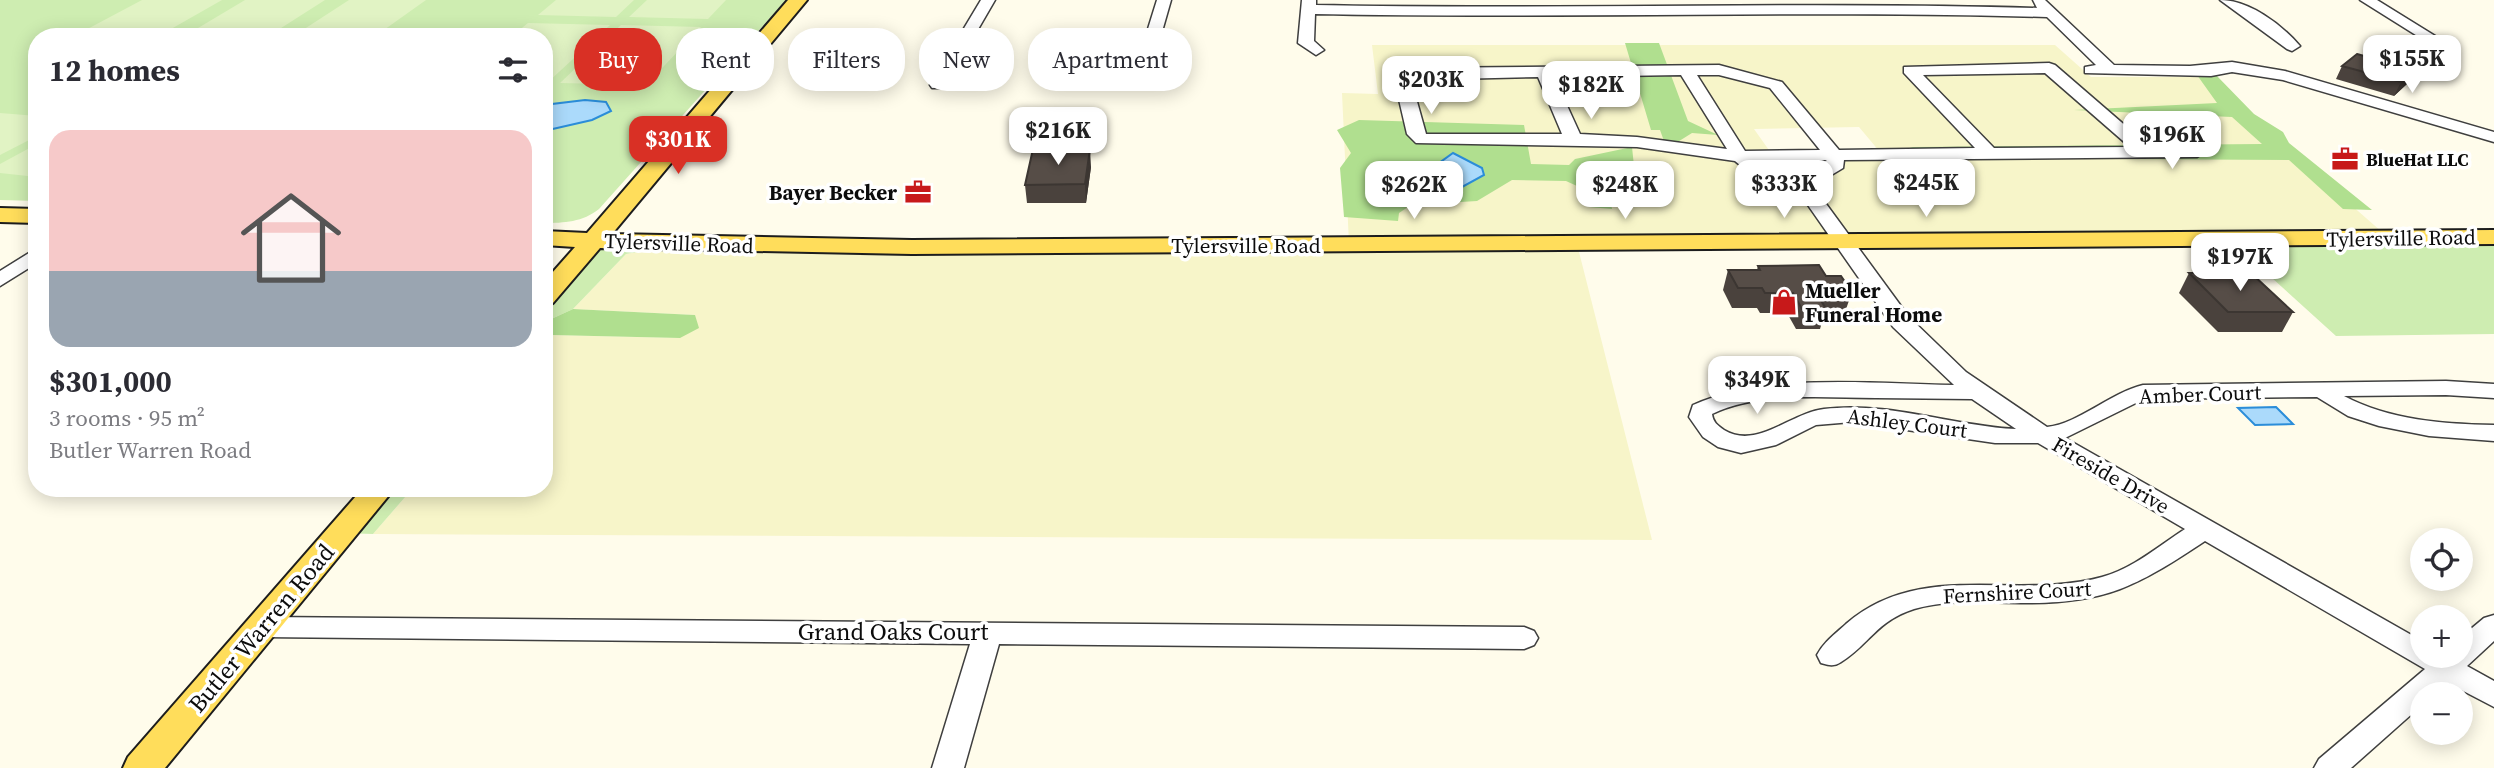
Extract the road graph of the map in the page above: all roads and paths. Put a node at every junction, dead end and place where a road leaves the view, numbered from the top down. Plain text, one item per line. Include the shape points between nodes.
1 (798, 0) edge
2 (988, 0) edge
3 (1164, 0) edge
4 (2037, 0) edge
5 (2227, 0) edge
6 (2367, 0) edge
7 (1309, 4) edge
8 (2049, 13) junction
9 (972, 28) edge
10 (1156, 28) edge
11 (2432, 39) dead end
12 (2291, 46) dead end
13 (1316, 50) dead end
14 (1686, 70) junction
15 (2091, 70) dead end
16 (2110, 70) junction
17 (1544, 72) junction
18 (2494, 135) edge
19 (1573, 139) junction
20 (2146, 152) junction
21 (2197, 152) dead end
22 (1989, 153) junction
23 (1833, 154) junction
24 (1740, 156) junction
25 (1803, 184) junction
26 (0, 215) edge
27 (28, 216) edge
28 (2494, 237) edge
29 (553, 238) edge
30 (594, 240) junction
31 (1843, 242) junction
32 (28, 260) edge
33 (0, 280) edge
34 (553, 288) edge
35 (2324, 391) junction
36 (2494, 391) edge
37 (1978, 392) junction
38 (2494, 433) edge
39 (2042, 435) junction
40 (372, 497) edge
41 (2205, 529) junction
42 (2494, 625) edge
43 (263, 627) junction
44 (988, 632) junction
45 (1524, 638) dead end
46 (2473, 639) edge
47 (2410, 640) edge
48 (1831, 655) dead end
49 (2433, 668) edge
50 (2457, 668) edge
51 (2494, 695) edge
52 (142, 768) edge
53 (948, 768) edge
54 (2330, 768) edge

1 - 30 main road
2 - 9 street
3 - 10 street
4 - 8 street
5 - 12 street
6 - 11 street
7 - 8 street via 1452,12
7 - 13 street via 1306,43
8 - 16 street
14 - 17 street
14 - 23 street via 1719,69 1776,85
14 - 24 street
15 - 16 street
16 - 18 street via 2252,73
17 - 19 street
17 - 19 street via 1412,73 1402,78 1416,134 1422,139
19 - 24 street
20 - 21 street
20 - 22 street
20 - 22 street via 2049,68 1910,70
22 - 23 street
23 - 24 street
23 - 25 street via 1837,164
24 - 25 street via 1752,166
25 - 31 street, Fireside Drive
26 - 27 main road
28 - 31 main road, Tylersville Road
29 - 30 main road, Tylersville Road
30 - 31 main road, Tylersville Road via 863,247
30 - 34 main road
31 - 37 street, Fireside Drive via 1901,322
32 - 33 street
35 - 36 street, Amber Court
35 - 38 street via 2358,411 2414,426
35 - 39 street, Amber Court via 2143,392 2071,427
37 - 39 street, Fireside Drive
37 - 39 street, Ashley Court via 1755,393 1715,401 1701,410 1699,417 1718,438 1741,446 1763,443 1800,421 1830,415
39 - 41 street, Fireside Drive
40 - 43 main road, Butler Warren Road
41 - 47 street, Fireside Drive
41 - 48 street, Fernshire Court via 2132,575 2103,587 1932,597 1896,605 1861,627
42 - 46 street
43 - 44 street, Grand Oaks Court
43 - 52 main road, Butler Warren Road
44 - 45 street, Grand Oaks Court
44 - 53 street
49 - 54 street
50 - 51 street, Fireside Drive

